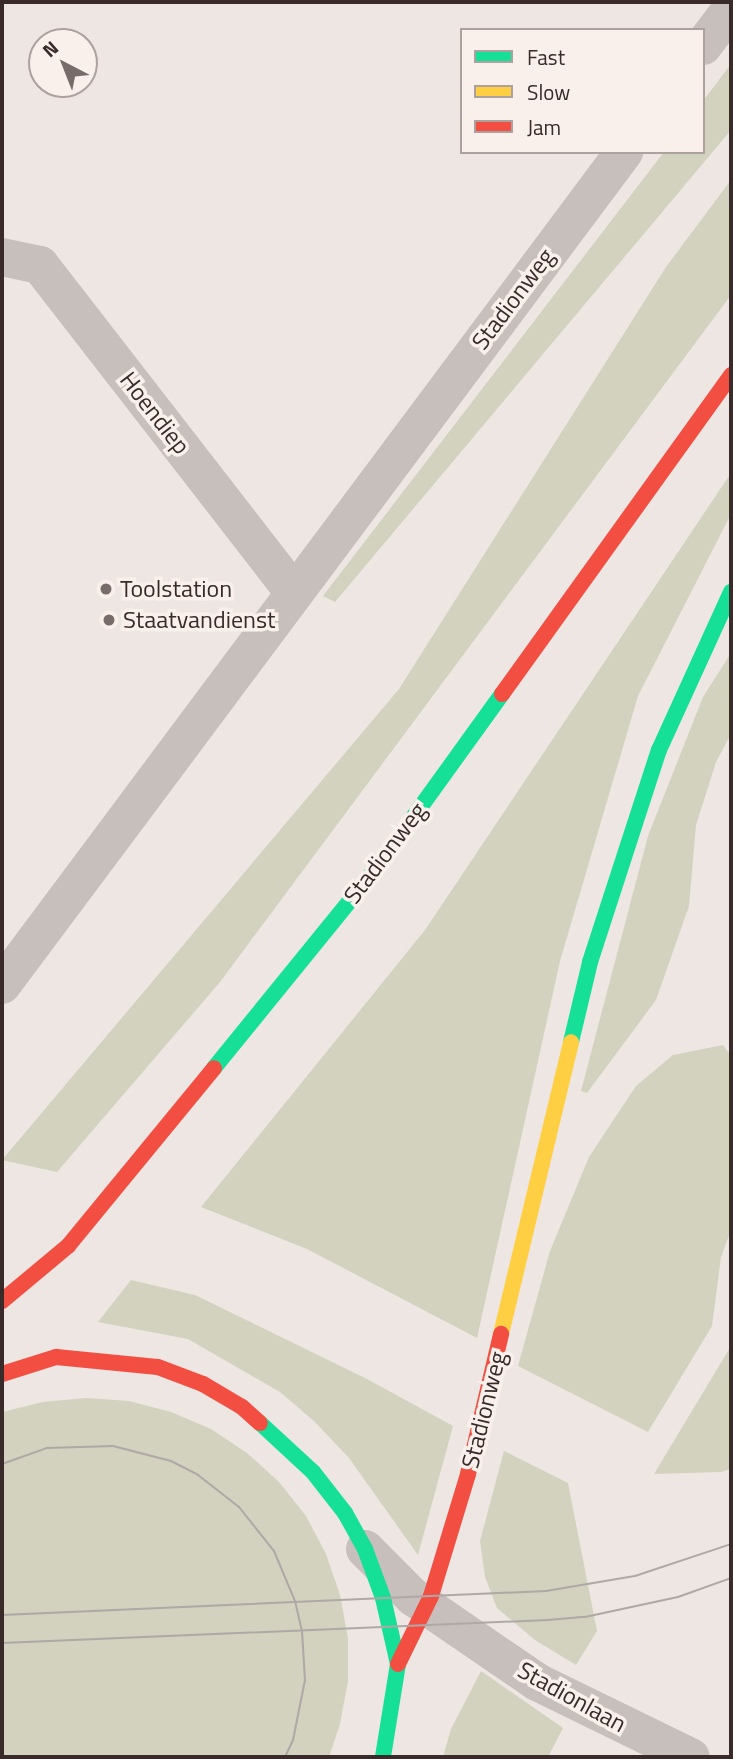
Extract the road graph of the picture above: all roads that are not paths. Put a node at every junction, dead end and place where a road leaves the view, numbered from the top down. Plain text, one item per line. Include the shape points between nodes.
1 (731, 9) edge
2 (705, 43) edge
3 (622, 154) edge
4 (2, 257) edge
5 (731, 374) edge
6 (294, 592) junction
7 (731, 592) edge
8 (2, 985) edge
9 (2, 1301) edge
10 (2, 1374) edge
11 (365, 1549) junction
12 (444, 1553) junction
13 (426, 1606) junction
14 (493, 1651) junction
15 (398, 1664) junction
16 (383, 1757) edge
17 (691, 1757) edge

1 - 2 street
3 - 6 street, Stadionweg
4 - 6 street, Hoendiep via 40,265
5 - 9 main road, Stadionweg via 378,866 68,1246
6 - 8 street, Stadionweg
7 - 12 main road, Stadionweg via 659,750 590,962 494,1373
10 - 11 main road, Stadionweg via 57,1357 158,1367 203,1384 242,1407 313,1472 345,1513
11 - 13 street, Stadionlaan via 401,1588
11 - 15 main road, Stadionweg via 383,1598
12 - 13 main road, Stadionweg
12 - 14 street, Stadionlaan via 453,1596
13 - 14 street, Stadionlaan
13 - 15 main road, Stadionweg
14 - 17 street, Stadionlaan via 537,1682
15 - 16 main road, Stadionweg

